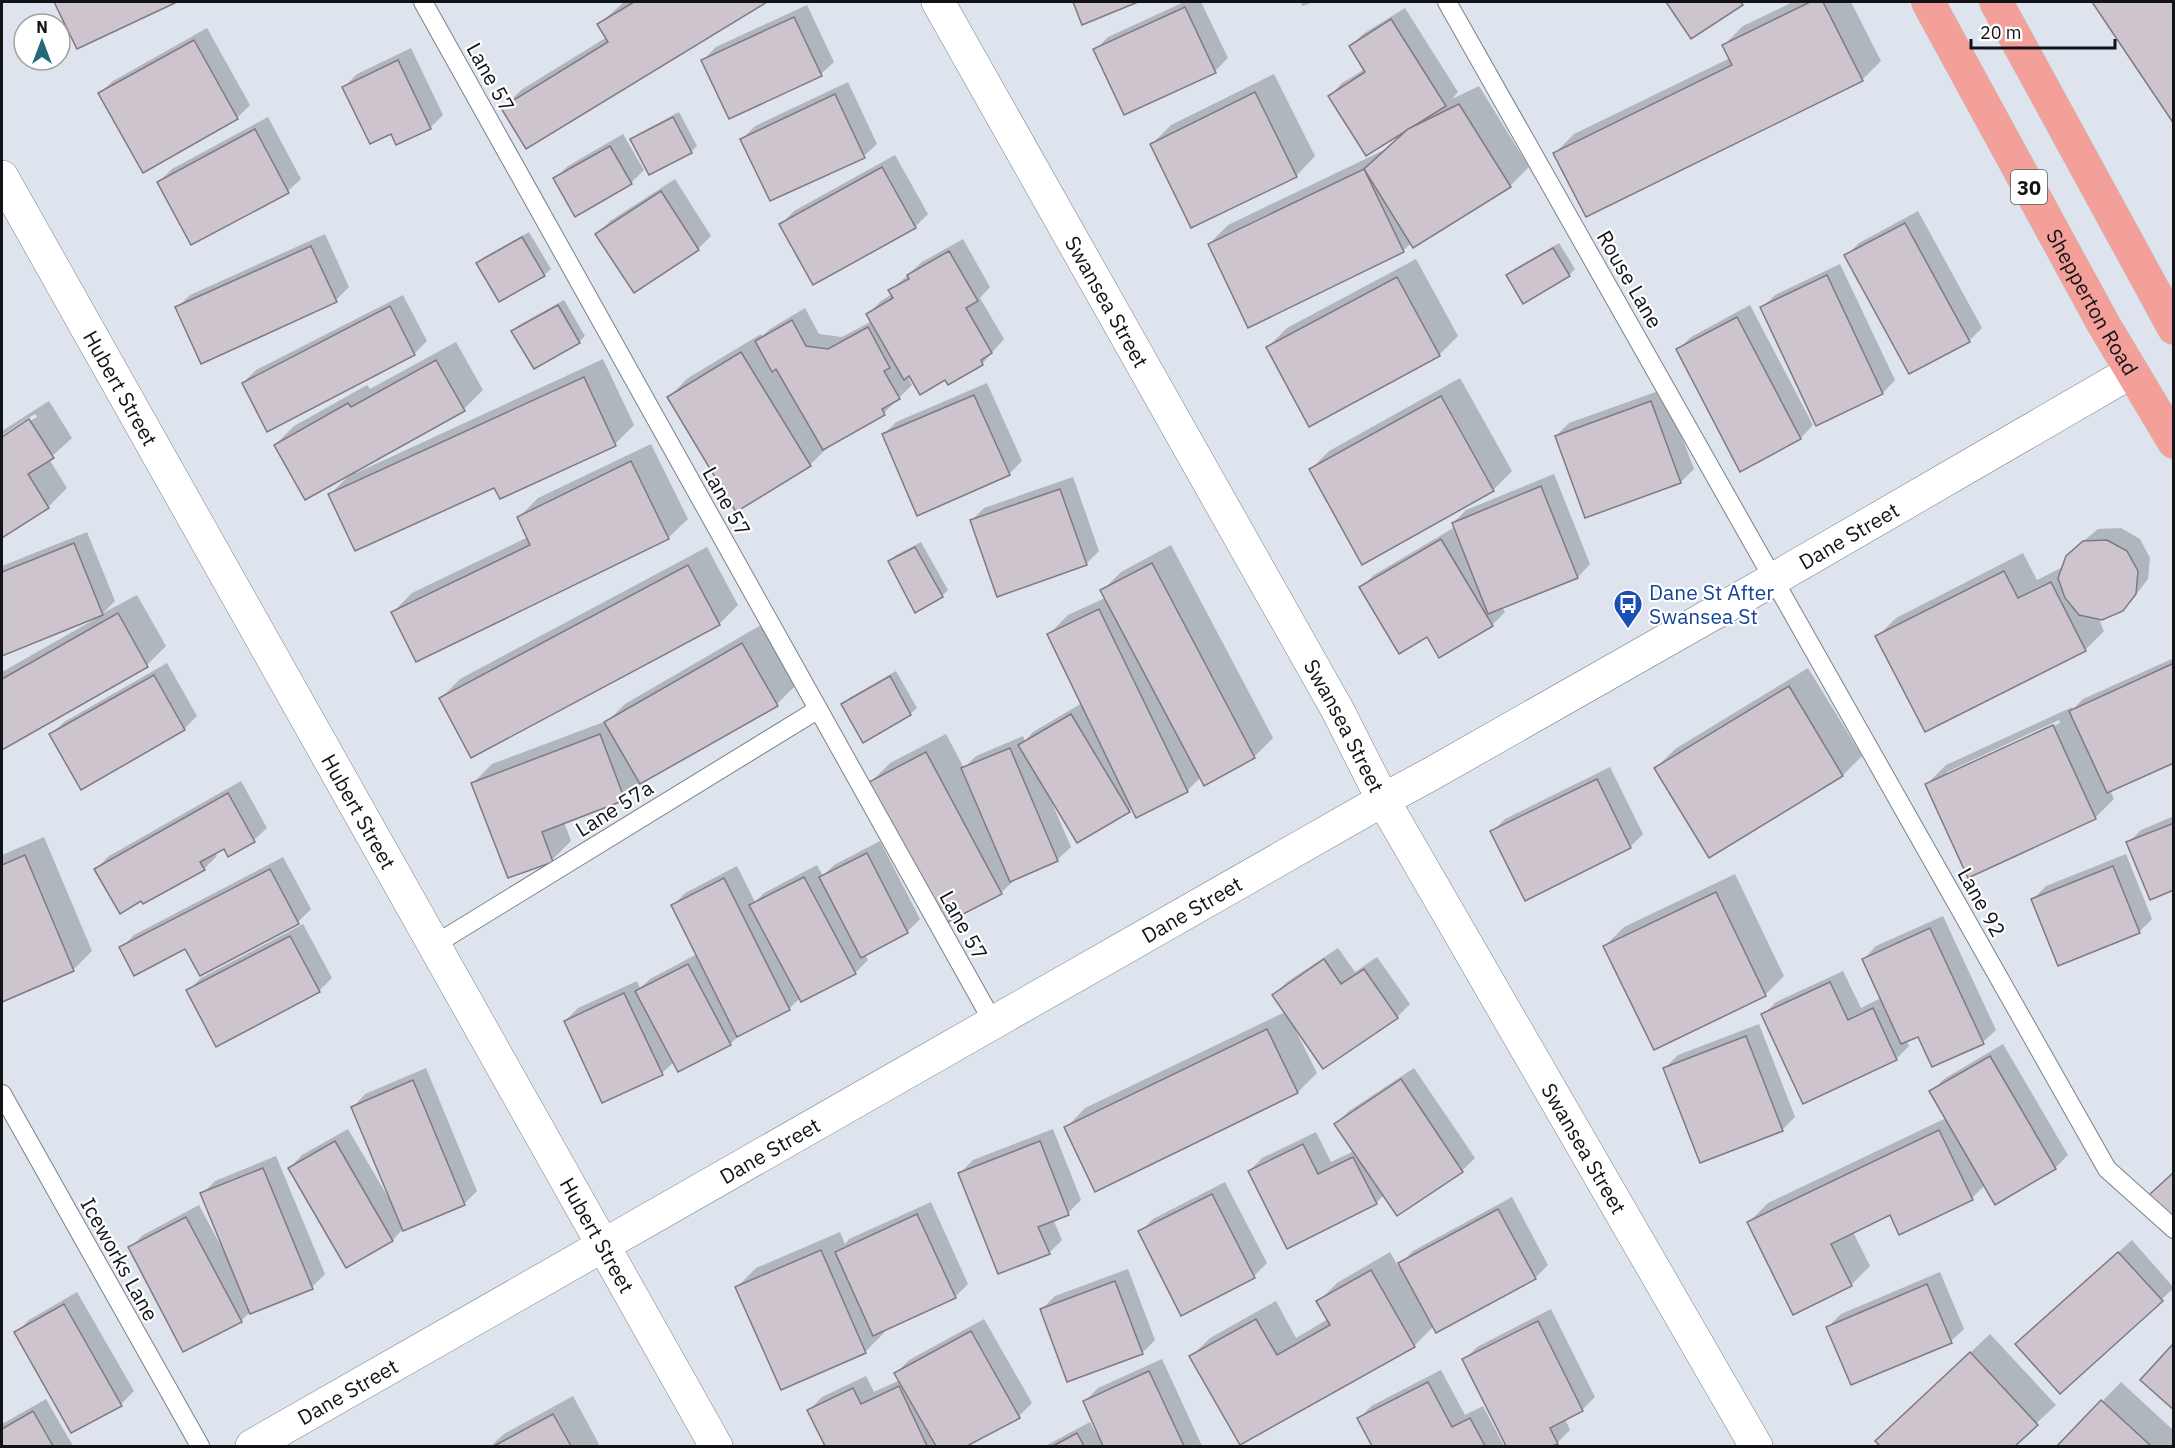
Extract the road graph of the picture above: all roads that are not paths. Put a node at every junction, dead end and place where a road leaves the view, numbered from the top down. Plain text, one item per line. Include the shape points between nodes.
1 (423, 2) edge
2 (938, 2) edge
3 (1447, 2) edge
4 (1928, 2) edge
5 (1996, 2) edge
6 (2, 177) edge
7 (2174, 328) edge
8 (2131, 372) junction
9 (2174, 442) edge
10 (1774, 579) junction
11 (817, 710) junction
12 (1383, 800) junction
13 (434, 945) junction
14 (993, 1022) junction
15 (2, 1094) edge
16 (2174, 1229) edge
17 (603, 1245) junction
18 (200, 1446) edge
19 (252, 1446) edge
20 (716, 1446) edge
21 (1756, 1446) edge

1 - 11 lane, Lane 57
2 - 12 street, Swansea Street via 1337,709
3 - 10 lane, Rouse Lane
4 - 8 highway, Shepperton Road / 30
5 - 7 highway
6 - 13 street, Hubert Street
8 - 9 highway, Shepperton Road / 30
8 - 10 street, Dane Street
10 - 12 street, Dane Street
10 - 16 lane, Lane 92 via 2107,1168
11 - 13 lane, Lane 57a
11 - 14 lane, Lane 57
12 - 14 street, Dane Street
12 - 21 street, Swansea Street
13 - 17 street, Hubert Street
14 - 17 street, Dane Street
15 - 18 lane, Iceworks Lane
17 - 19 street, Dane Street
17 - 20 street, Hubert Street

